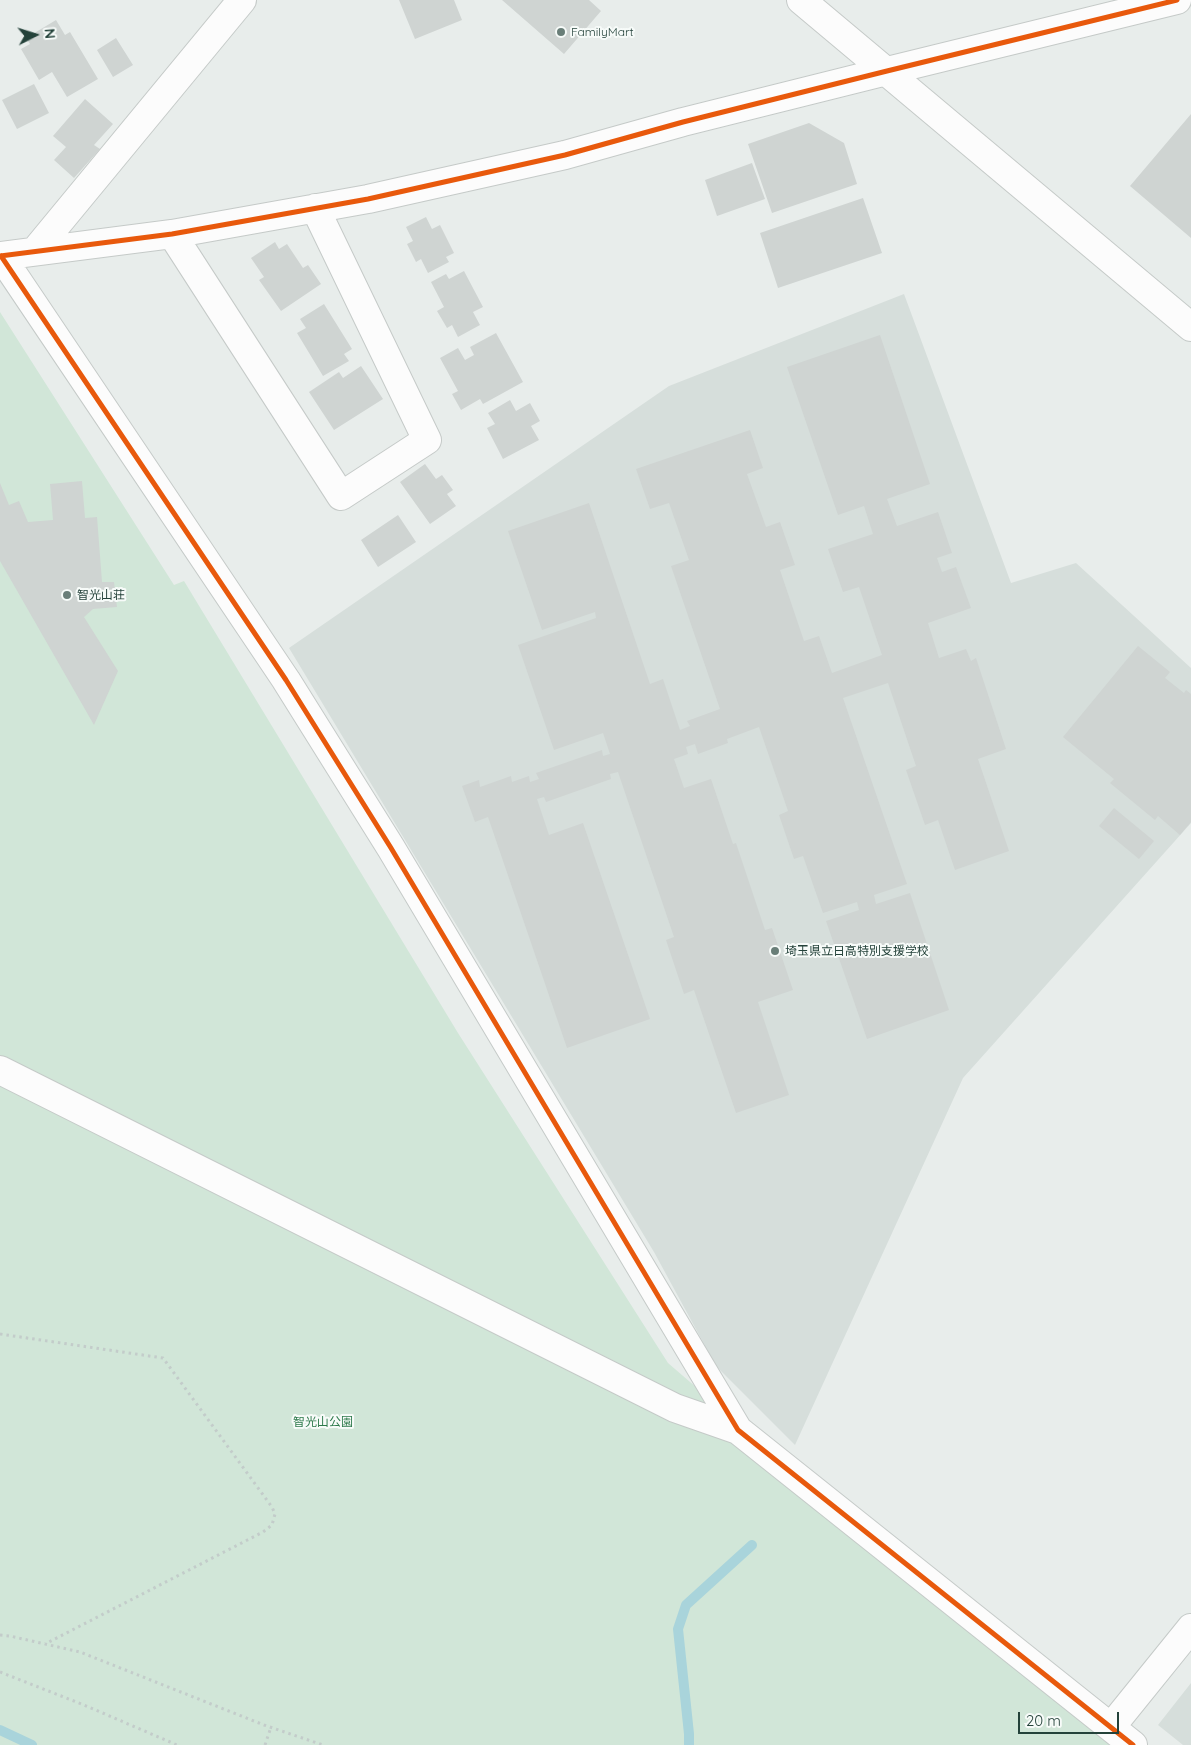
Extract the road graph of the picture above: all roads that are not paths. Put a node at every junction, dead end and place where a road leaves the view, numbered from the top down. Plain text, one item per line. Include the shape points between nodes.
1 (242, 0) edge
2 (801, 0) edge
3 (1176, 0) edge
4 (887, 71) junction
5 (316, 208) junction
6 (172, 234) junction
7 (35, 251) junction
8 (0, 256) edge
9 (1191, 328) edge
10 (0, 1070) edge
11 (738, 1430) junction
12 (1191, 1628) edge
13 (1111, 1726) junction
14 (1133, 1745) edge

1 - 7 street
2 - 4 street
3 - 4 street
4 - 5 street via 565,155
4 - 9 street
5 - 6 street
5 - 6 street via 427,440 341,496
6 - 7 street
7 - 8 street
8 - 11 street via 286,680 391,848
10 - 11 street via 675,1408
11 - 13 street
12 - 13 street
13 - 14 street

